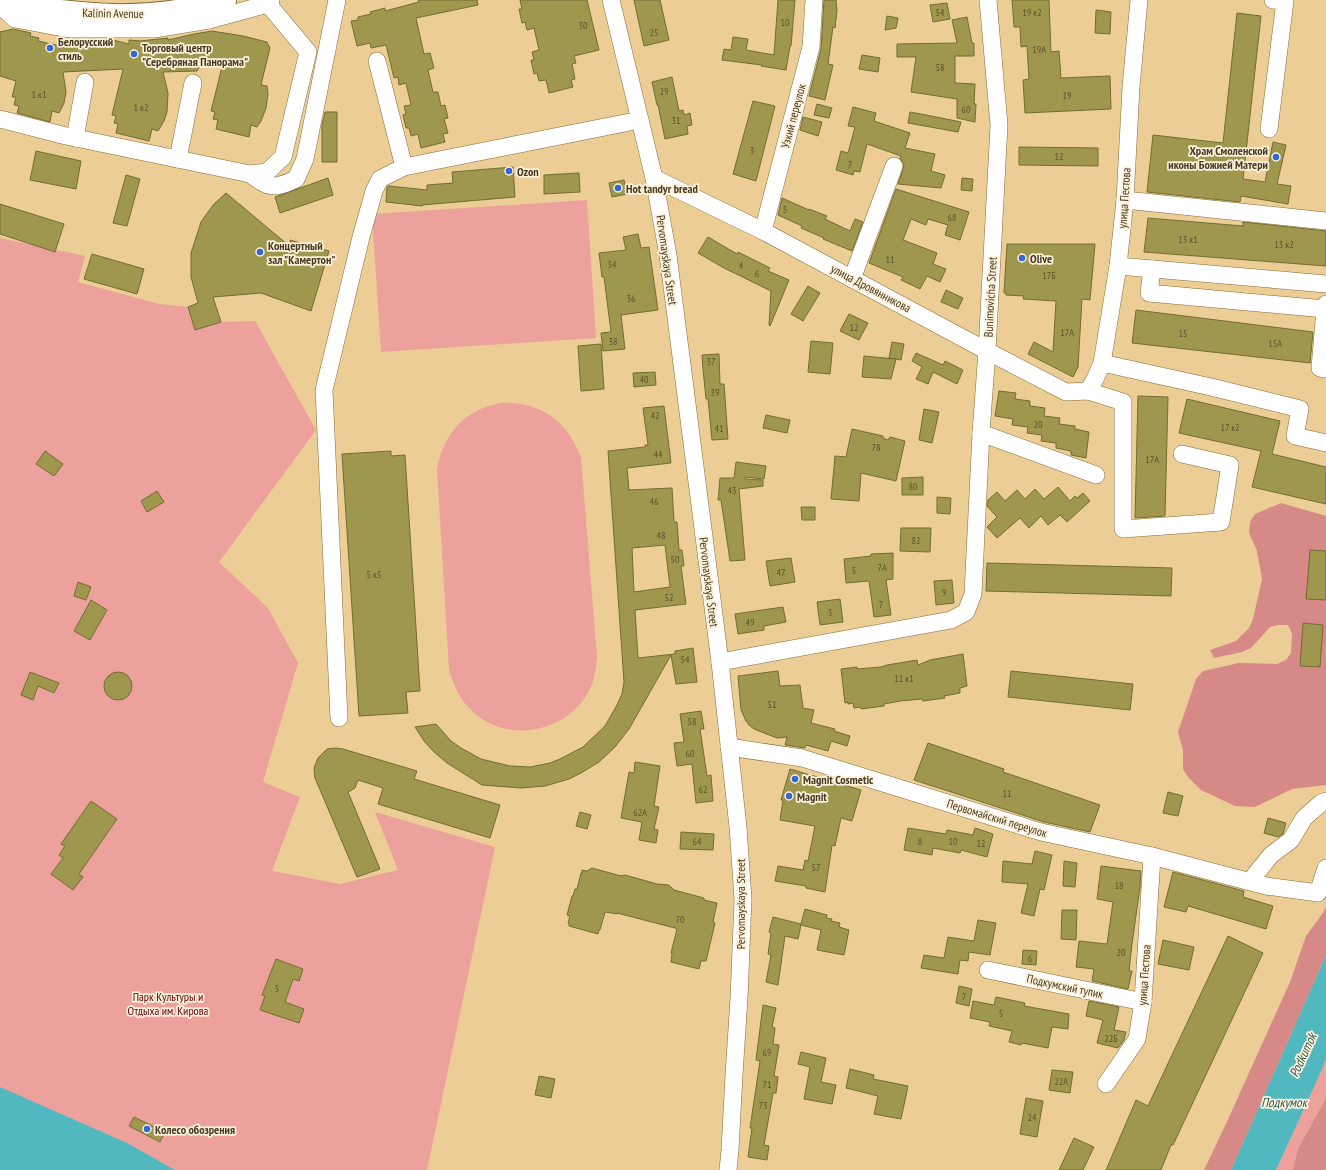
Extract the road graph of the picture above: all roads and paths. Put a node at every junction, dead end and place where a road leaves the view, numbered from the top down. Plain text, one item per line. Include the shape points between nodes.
1 (225, 0) edge
2 (337, 0) edge
3 (611, 0) edge
4 (814, 0) edge
5 (988, 0) edge
6 (1139, 0) edge
7 (1273, 0) edge
8 (269, 2) edge
9 (0, 4) edge
10 (377, 61) dead end
11 (86, 82) dead end
12 (193, 83) dead end
13 (0, 119) edge
14 (640, 120) junction
15 (1269, 129) dead end
16 (75, 138) junction
17 (178, 159) junction
18 (894, 166) dead end
19 (404, 167) junction
20 (250, 174) junction
21 (654, 178) junction
22 (1125, 200) junction
23 (1326, 221) edge
24 (763, 231) junction
25 (1118, 266) junction
26 (1152, 269) junction
27 (852, 279) junction
28 (1326, 284) edge
29 (1326, 304) edge
30 (1326, 310) edge
31 (987, 351) junction
32 (1102, 363) junction
33 (1326, 369) edge
34 (1088, 390) junction
35 (981, 433) junction
36 (1326, 443) edge
37 (1182, 454) dead end
38 (1096, 475) dead end
39 (720, 662) junction
40 (339, 718) dead end
41 (729, 747) junction
42 (1326, 801) edge
43 (1152, 856) junction
44 (1326, 868) edge
45 (1250, 881) junction
46 (988, 970) dead end
47 (1142, 1002) junction
48 (1106, 1084) dead end
49 (728, 1170) edge

1 - 9 main road, Kalinin Avenue via 208,6 156,14 120,15
2 - 20 street via 305,159 296,179 281,186 265,185
3 - 14 street, Pervomayskaya Street
4 - 24 street, Узкий переулок via 811,47
5 - 31 street, Bunimovicha Street via 999,125
6 - 22 street, улица Пестова via 1130,87
7 - 15 street via 1285,1
8 - 9 street via 209,20 154,29 69,29 15,19
8 - 20 street via 308,52 283,157 267,172
10 - 19 street
11 - 16 street
12 - 17 street
13 - 16 street
14 - 19 street
14 - 21 street, Pervomayskaya Street
16 - 17 street
17 - 20 street
18 - 27 street
19 - 40 street via 380,180 374,191 324,390
21 - 24 street, улица Дровянникова
21 - 39 street, Pervomayskaya Street via 668,255
22 - 23 street
22 - 25 street, улица Пестова
24 - 27 street, улица Дровянникова
25 - 26 street
25 - 32 street, улица Пестова
26 - 28 street
26 - 30 street via 1149,293
27 - 31 street, улица Дровянникова
29 - 30 street
30 - 33 street via 1320,368
31 - 34 street, улица Дровянникова via 1066,392
31 - 35 street, Bunimovicha Street
32 - 34 street, улица Пестова via 1096,379
32 - 36 street via 1300,409 1295,436
34 - 37 street via 1123,402 1123,529 1221,522 1230,465
35 - 38 street
35 - 39 street, Bunimovicha Street via 973,594 966,612 951,620
39 - 41 street, Pervomayskaya Street
41 - 43 street, Первомайский переулок via 802,758 1041,832
41 - 49 street, Pervomayskaya Street via 738,828 742,899 739,998
42 - 45 street via 1304,818 1291,840 1270,855
43 - 45 street, Первомайский переулок
43 - 47 street, улица Пестова
44 - 45 street, Первомайский переулок via 1318,893 1266,886
46 - 47 street, Подкумский тупик
47 - 48 street, улица Пестова via 1137,1039

